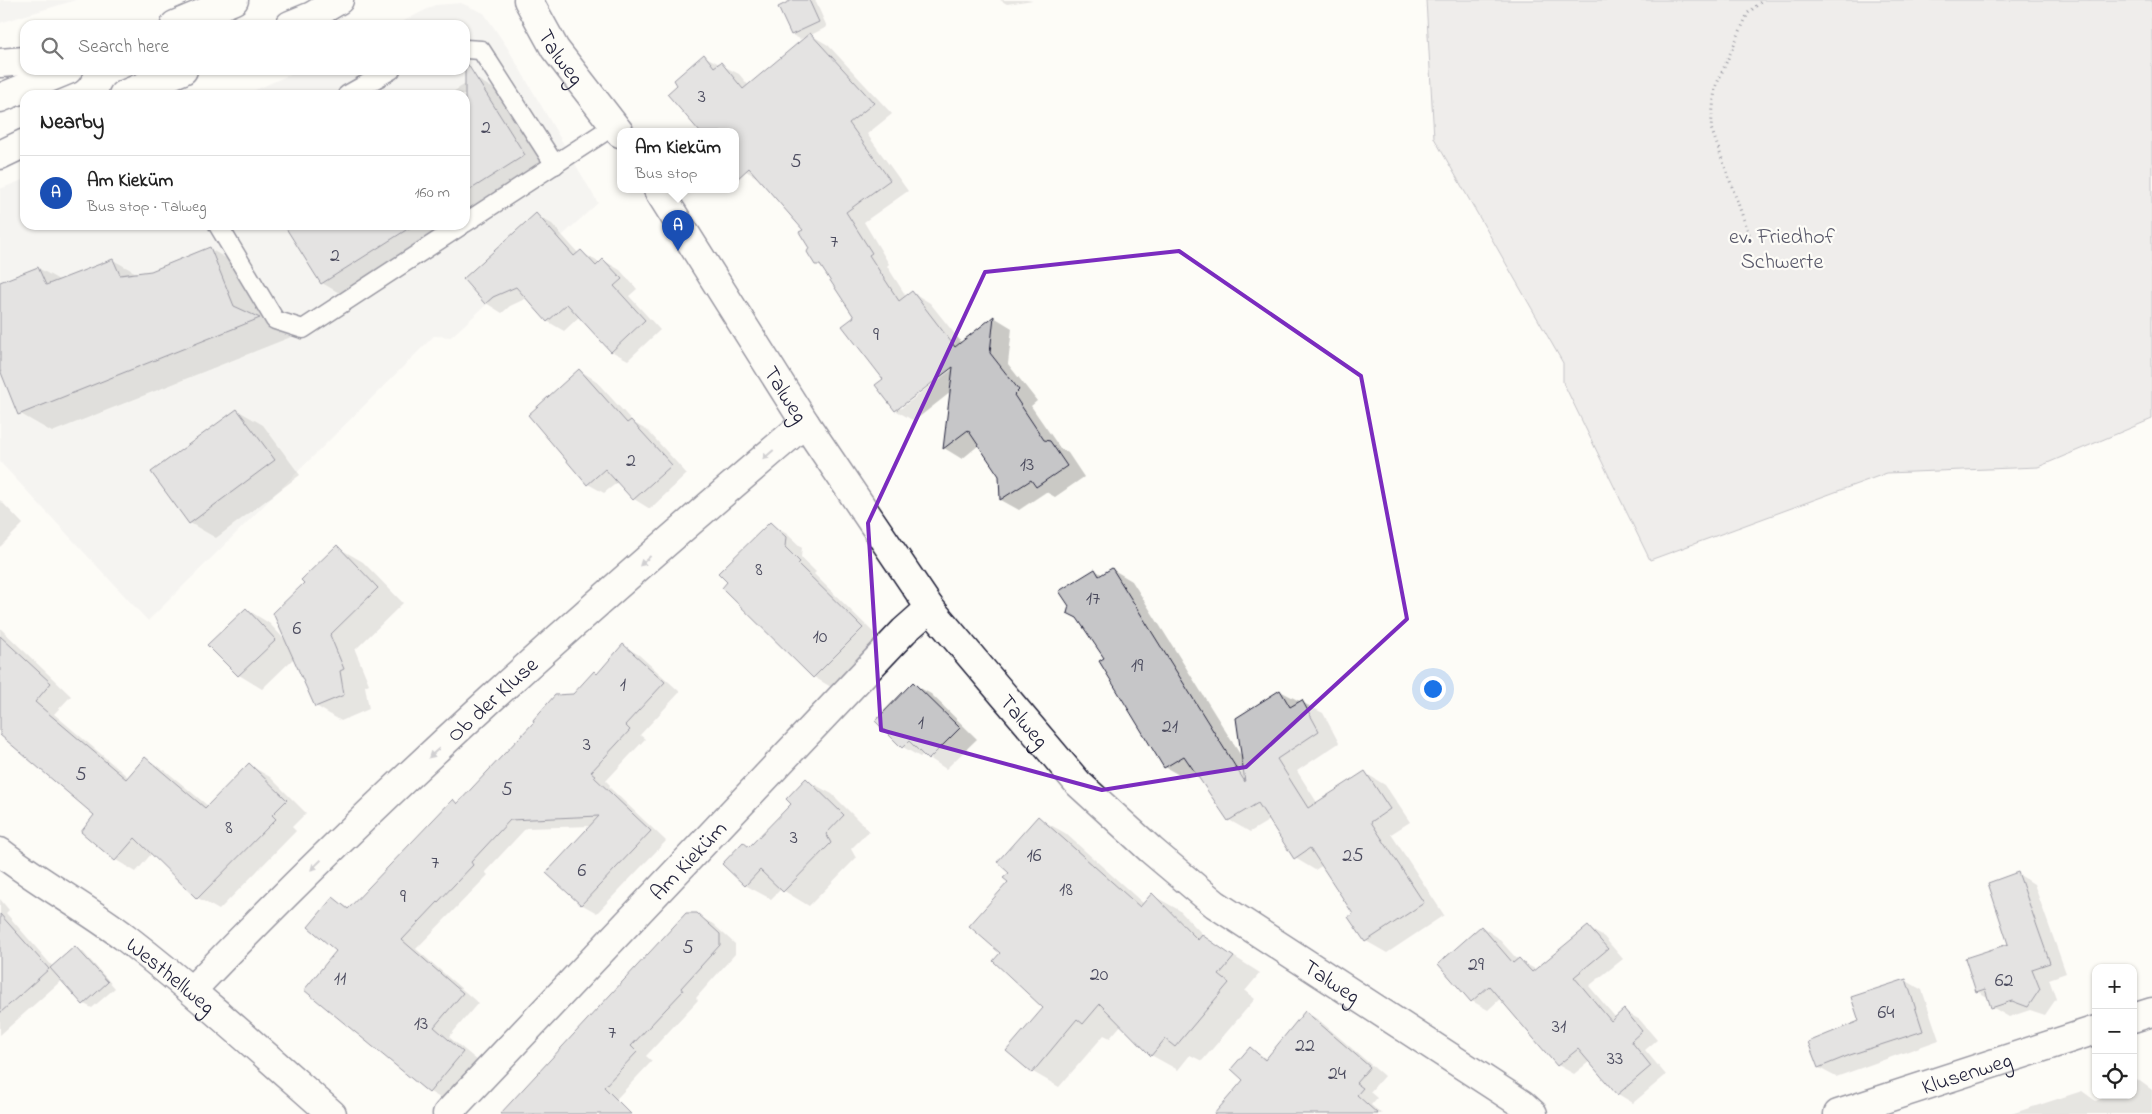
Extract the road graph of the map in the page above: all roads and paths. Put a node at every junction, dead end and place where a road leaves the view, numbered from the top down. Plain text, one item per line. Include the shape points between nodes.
1 (234, 0) edge
2 (339, 0) edge
3 (528, 0) edge
4 (1763, 0) edge
5 (187, 20) edge
6 (302, 20) edge
7 (470, 49) edge
8 (20, 61) edge
9 (0, 63) edge
10 (56, 75) edge
11 (171, 75) edge
12 (382, 75) edge
13 (135, 90) edge
14 (356, 90) edge
15 (0, 98) edge
16 (617, 128) edge
17 (617, 130) edge
18 (20, 145) edge
19 (0, 155) edge
20 (555, 165) junction
21 (660, 193) edge
22 (470, 220) edge
23 (221, 230) edge
24 (455, 230) edge
25 (1749, 234) dead end
26 (805, 423) junction
27 (930, 608) junction
28 (0, 852) edge
29 (192, 990) junction
30 (2152, 1012) edge
31 (2137, 1017) edge
32 (2092, 1031) edge
33 (1857, 1110) edge
34 (332, 1114) edge
35 (447, 1114) edge
36 (1533, 1114) edge

1 - 5 main road
2 - 6 main road
3 - 16 main road, Talweg via 555,49
4 - 25 path via 1748,13 1715,88 1711,128
7 - 20 lane via 480,50
8 - 9 main road
10 - 15 main road
11 - 13 main road
12 - 14 lane
17 - 20 lane
18 - 19 main road
20 - 22 lane
21 - 26 main road, Talweg
23 - 24 lane via 274,320 303,329
26 - 27 main road, Talweg
26 -> 29 main road, Ob der Kluse via 663,545 409,776 267,912
27 - 35 main road, Am Kieküm via 904,631
27 - 36 main road, Talweg via 1078,783 1215,904
28 - 29 main road, Westhellweg via 28,874 124,936
29 - 34 main road, Westhellweg
30 - 31 main road
32 - 33 main road, Klusenweg

